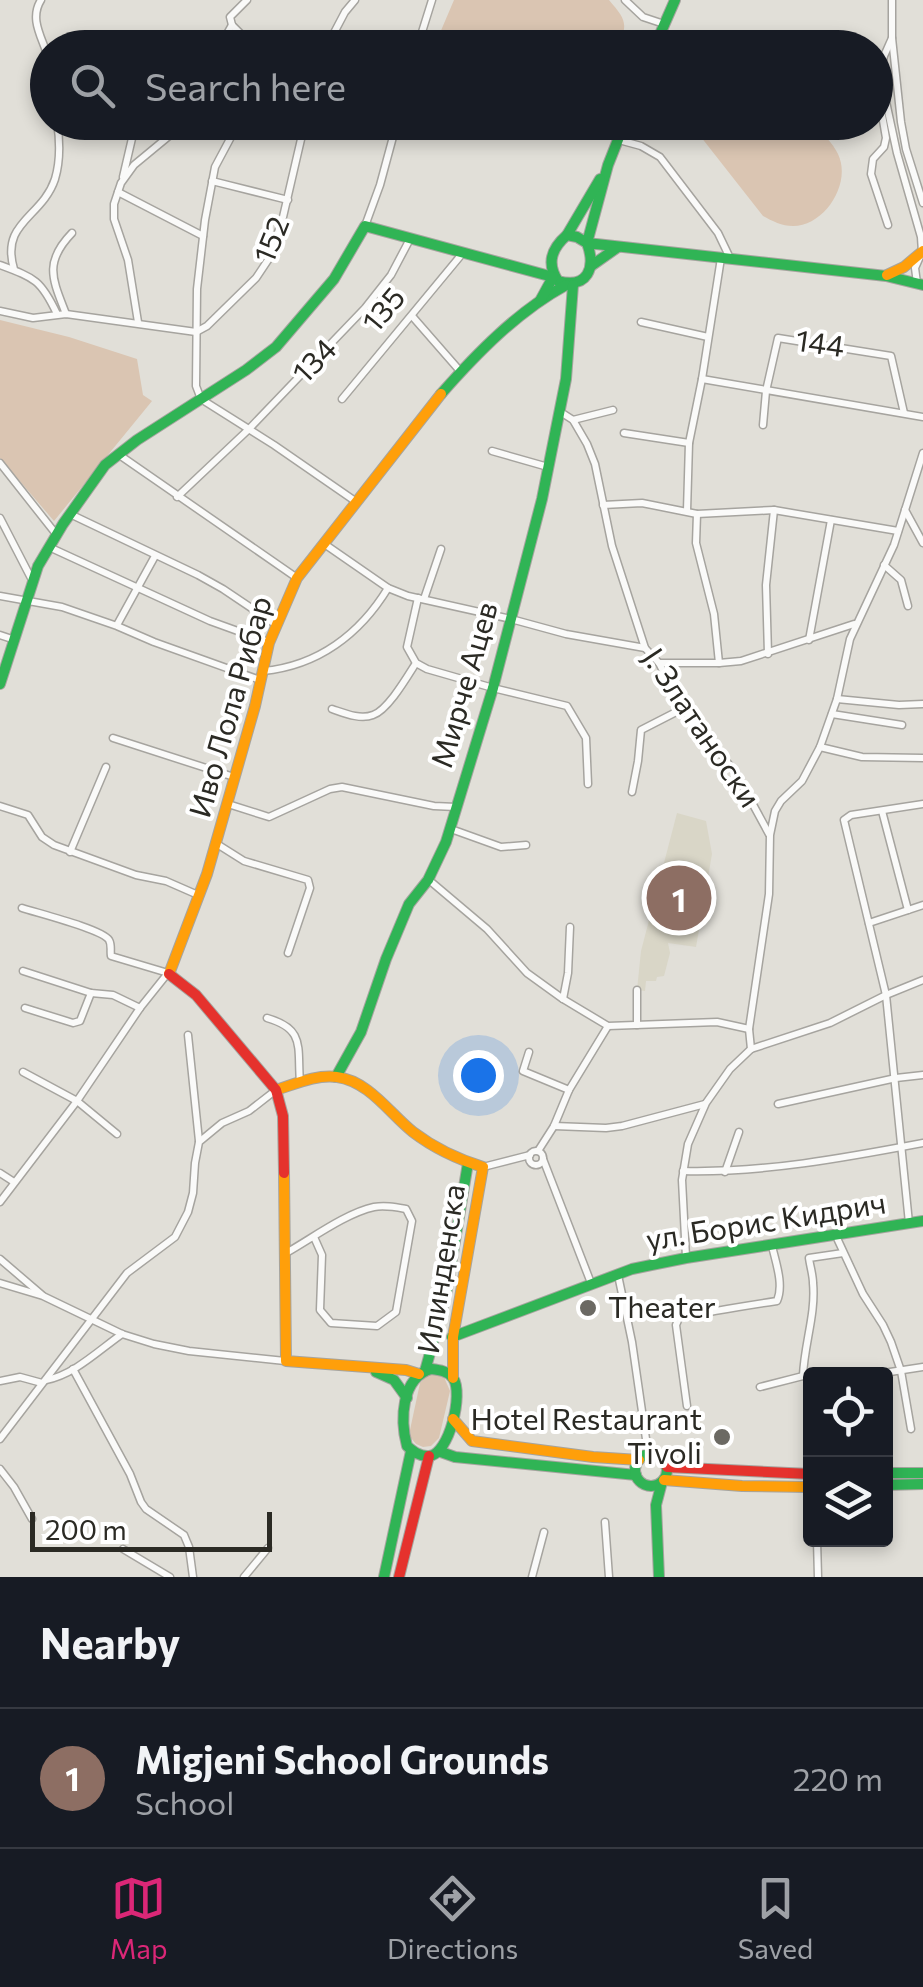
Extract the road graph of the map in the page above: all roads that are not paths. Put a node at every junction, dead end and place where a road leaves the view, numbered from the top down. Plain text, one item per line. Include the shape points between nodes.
1 (42, 0) edge
2 (247, 0) edge
3 (355, 0) edge
4 (432, 0) edge
5 (624, 0) edge
6 (675, 0) edge
7 (892, 0) edge
8 (664, 24) junction
9 (232, 25) junction
10 (39, 30) edge
11 (229, 30) edge
12 (237, 30) edge
13 (335, 30) edge
14 (423, 30) edge
15 (662, 30) edge
16 (892, 30) edge
17 (893, 47) edge
18 (893, 136) edge
19 (57, 140) edge
20 (132, 140) edge
21 (164, 140) edge
22 (229, 140) edge
23 (301, 140) edge
24 (392, 140) edge
25 (618, 140) joint
26 (886, 140) edge
27 (608, 165) junction
28 (212, 182) junction
29 (121, 184) junction
30 (118, 192) junction
31 (288, 200) junction
32 (923, 204) edge
33 (888, 224) dead end
34 (365, 226) junction
35 (72, 233) dead end
36 (567, 235) junction
37 (204, 236) junction
38 (410, 239) junction
39 (587, 243) junction
40 (619, 246) junction
41 (463, 252) junction
42 (922, 252) edge
43 (726, 257) junction
44 (0, 265) edge
45 (591, 266) junction
46 (14, 269) junction
47 (886, 276) junction
48 (553, 277) junction
49 (920, 284) edge
50 (570, 285) junction
51 (540, 300) junction
52 (0, 311) edge
53 (62, 314) junction
54 (412, 316) junction
55 (640, 322) dead end
56 (138, 323) junction
57 (196, 332) junction
58 (708, 337) junction
59 (461, 372) junction
60 (702, 379) junction
61 (766, 391) junction
62 (201, 399) junction
63 (342, 399) dead end
64 (558, 410) junction
65 (613, 410) dead end
66 (904, 413) junction
67 (923, 416) edge
68 (573, 420) junction
69 (763, 425) dead end
70 (249, 429) junction
71 (624, 432) dead end
72 (689, 443) junction
73 (492, 451) dead end
74 (923, 453) edge
75 (118, 454) junction
76 (0, 463) edge
77 (548, 467) junction
78 (177, 497) junction
79 (355, 501) junction
80 (602, 504) junction
81 (904, 509) junction
82 (774, 510) junction
83 (687, 512) junction
84 (70, 514) junction
85 (697, 514) junction
86 (0, 518) edge
87 (831, 520) junction
88 (898, 531) junction
89 (56, 534) junction
90 (322, 542) junction
91 (923, 544) edge
92 (49, 547) junction
93 (441, 549) dead end
94 (155, 556) junction
95 (884, 565) junction
96 (296, 578) junction
97 (32, 580) junction
98 (136, 587) junction
99 (388, 588) junction
100 (0, 596) edge
101 (421, 598) junction
102 (25, 602) junction
103 (908, 606) dead end
104 (511, 618) junction
105 (275, 624) junction
106 (856, 624) junction
107 (117, 626) junction
108 (0, 635) edge
109 (15, 640) junction
110 (809, 640) junction
111 (269, 643) junction
112 (645, 648) junction
113 (768, 654) junction
114 (416, 663) junction
115 (659, 663) junction
116 (719, 664) junction
117 (262, 676) junction
118 (1, 680) edge
119 (492, 688) junction
120 (837, 699) junction
121 (923, 704) edge
122 (332, 709) dead end
123 (682, 709) junction
124 (832, 714) junction
125 (902, 726) dead end
126 (112, 738) dead end
127 (820, 746) junction
128 (923, 758) edge
129 (106, 768) dead end
130 (234, 778) junction
131 (588, 784) dead end
132 (632, 792) dead end
133 (228, 804) junction
134 (923, 804) edge
135 (0, 806) edge
136 (456, 807) junction
137 (882, 811) junction
138 (450, 829) junction
139 (770, 835) junction
140 (217, 844) junction
141 (526, 845) dead end
142 (70, 852) junction
143 (428, 880) junction
144 (200, 896) junction
145 (923, 905) edge
146 (22, 908) dead end
147 (908, 910) junction
148 (869, 924) junction
149 (570, 927) dead end
150 (288, 953) dead end
151 (23, 971) dead end
152 (168, 972) junction
153 (923, 980) edge
154 (637, 990) dead end
155 (91, 994) junction
156 (886, 995) junction
157 (563, 999) junction
158 (26, 1008) dead end
159 (140, 1008) junction
160 (267, 1018) dead end
161 (637, 1025) junction
162 (608, 1026) junction
163 (748, 1029) junction
164 (188, 1035) dead end
165 (751, 1049) junction
166 (529, 1052) dead end
167 (24, 1072) dead end
168 (923, 1075) edge
169 (336, 1077) junction
170 (896, 1078) junction
171 (300, 1083) junction
172 (276, 1090) junction
173 (570, 1090) junction
174 (77, 1101) junction
175 (706, 1104) junction
176 (778, 1104) dead end
177 (554, 1126) junction
178 (739, 1132) dead end
179 (117, 1134) dead end
180 (199, 1142) junction
181 (923, 1144) edge
182 (900, 1148) junction
183 (535, 1159) junction
184 (468, 1163) junction
185 (483, 1167) junction
186 (683, 1171) junction
187 (726, 1172) junction
188 (0, 1173) edge
189 (14, 1182) junction
190 (0, 1202) edge
191 (923, 1221) edge
192 (909, 1223) junction
193 (836, 1234) junction
194 (314, 1237) junction
195 (772, 1246) junction
196 (843, 1253) junction
197 (284, 1254) junction
198 (686, 1258) junction
199 (0, 1259) edge
200 (451, 1265) junction
201 (466, 1268) junction
202 (618, 1274) junction
203 (0, 1283) edge
204 (591, 1284) junction
205 (44, 1296) junction
206 (91, 1320) junction
207 (122, 1334) junction
208 (452, 1337) junction
209 (286, 1361) junction
210 (923, 1366) edge
211 (806, 1367) edge
212 (366, 1368) junction
213 (72, 1369) junction
214 (901, 1371) junction
215 (422, 1372) junction
216 (893, 1372) edge
217 (803, 1377) edge
218 (453, 1378) junction
219 (0, 1380) edge
220 (43, 1382) junction
221 (760, 1388) dead end
222 (408, 1400) junction
223 (688, 1406) dead end
224 (453, 1419) junction
225 (912, 1430) dead end
226 (0, 1439) edge
227 (646, 1439) junction
228 (411, 1451) junction
229 (435, 1454) junction
230 (655, 1454) junction
231 (640, 1458) junction
232 (667, 1467) junction
233 (0, 1470) edge
234 (923, 1472) edge
235 (893, 1473) edge
236 (636, 1474) junction
237 (803, 1474) edge
238 (663, 1481) junction
239 (923, 1484) edge
240 (646, 1485) junction
241 (893, 1485) edge
242 (803, 1487) edge
243 (656, 1505) junction
244 (32, 1519) dead end
245 (605, 1522) dead end
246 (544, 1532) dead end
247 (817, 1547) edge
248 (268, 1548) dead end
249 (124, 1549) dead end
250 (170, 1577) edge
251 (193, 1577) edge
252 (244, 1577) edge
253 (384, 1577) edge
254 (399, 1577) edge
255 (532, 1577) edge
256 (609, 1577) edge
257 (659, 1577) edge
258 (818, 1577) edge

1 - 10 street via 35,17
2 - 9 street via 230,18
3 - 13 street
4 - 14 street
5 - 8 street
6 - 8 street
7 - 16 street
8 - 15 street
9 - 11 street
9 - 12 street
17 - 32 street via 903,135
18 - 42 street
19 - 46 street via 54,180 13,234
20 - 29 street
21 - 29 street
22 - 28 street
23 - 31 street, 152
24 - 34 street
25 - 27 street
25 - 43 street via 660,156 718,233
26 - 33 street via 871,174
27 - 36 street
27 - 39 street
28 - 31 street
28 - 37 street
29 - 30 street
30 - 37 street
30 - 56 street via 114,219
31 - 57 street, 152 via 270,257
34 - 38 street
34 - 62 street via 334,279 288,334
35 - 53 street via 59,246 52,276
36 - 39 street
36 - 48 street via 550,258
37 - 57 street
38 - 41 street
38 - 70 street, 134 via 365,308
39 - 40 street
39 - 45 street
40 - 43 street
40 - 45 street
41 - 48 street
41 - 54 street, 135
42 - 47 street
42 - 49 street
43 - 47 street
43 - 58 street
44 - 46 street
45 - 50 street
46 - 53 street via 45,288
47 - 49 street
48 - 50 street
48 - 51 street
50 - 51 street
50 - 64 street, Мирче Ацев via 566,379
51 - 59 street, Иво Лола Рибар
52 - 53 street via 33,318
53 - 56 street
54 - 59 street
54 - 63 street, 135
55 - 58 street
56 - 57 street
57 - 62 street
58 - 60 street
59 - 79 street, Иво Лола Рибар
60 - 61 street
60 - 72 street
61 - 66 street
61 - 66 street, 144 via 778,338 850,348 891,356
61 - 69 street, 144
62 - 70 street
62 - 75 street
64 - 68 street
64 - 77 street, Мирче Ацев
65 - 68 street
66 - 67 street
68 - 80 street, Ј. Златаноски via 594,464
70 - 78 street, 134
70 - 79 street
71 - 72 street
72 - 83 street
73 - 77 street
74 - 81 street
75 - 78 street
75 - 84 street
76 - 89 street
77 - 104 street, Мирче Ацев
78 - 96 street
79 - 90 street, Иво Лола Рибар
80 - 83 street
80 - 112 street, Ј. Златаноски
81 - 88 street
81 - 91 street
82 - 85 street
82 - 87 street
82 - 113 street
83 - 85 street
84 - 89 street
84 - 94 street
85 - 116 street, Ј. Златаноски via 696,543
86 - 97 street
87 - 88 street
87 - 110 street
88 - 95 street
89 - 92 street
90 - 96 street, Иво Лола Рибар
90 - 99 street
92 - 97 street
92 - 98 street
93 - 101 street
94 - 98 street
94 - 105 street via 224,589
95 - 103 street via 901,580
95 - 106 street
96 - 105 street, Иво Лола Рибар
97 - 102 street
98 - 107 street
98 - 111 street
99 - 101 street
99 - 117 street via 347,638
100 - 102 street
101 - 104 street
101 - 114 street via 407,646
102 - 107 street
102 - 109 street
104 - 112 street
104 - 119 street, Мирче Ацев
105 - 111 street, Иво Лола Рибар
106 - 110 street
106 - 120 street
107 - 117 street
108 - 109 street
109 - 118 street
110 - 113 street
111 - 117 street, Иво Лола Рибар
112 - 115 street, Ј. Златаноски
113 - 116 street
114 - 119 street
114 - 122 street via 372,716
115 - 116 street
115 - 123 street, Ј. Златаноски
117 - 130 street, Иво Лола Рибар
119 - 131 street via 566,706 586,738
119 - 136 street, Мирче Ацев
120 - 121 street
120 - 124 street
123 - 132 street via 641,730
123 - 139 street, Ј. Златаноски via 737,775
124 - 125 street
124 - 127 street
126 - 130 street
127 - 128 street via 862,757
127 - 139 street via 802,782 775,810
129 - 142 street
130 - 133 street, Иво Лола Рибар
133 - 136 street via 269,816 342,788
133 - 140 street, Иво Лола Рибар
134 - 137 street
135 - 142 street via 28,814 42,837
136 - 138 street, Мирче Ацев
137 - 147 street
137 - 148 street via 844,820
138 - 141 street via 501,846
138 - 143 street, Мирче Ацев
139 - 163 street via 770,894
140 - 144 street, Иво Лола Рибар
140 - 150 street via 244,862 308,880
142 - 144 street
143 - 157 street
143 - 169 street, Мирче Ацев via 409,904 362,1032
144 - 152 street, Иво Лола Рибар
145 - 147 street
146 - 152 street via 106,936 111,956
147 - 148 street
148 - 156 street
149 - 157 street
151 - 155 street
152 - 159 street
152 - 172 street
153 - 156 street
154 - 161 street
155 - 158 street via 73,1023
155 - 159 street via 114,994
156 - 165 street via 830,1023
156 - 170 street
157 - 162 street
159 - 174 street
160 - 171 street via 297,1036
161 - 162 street
161 - 163 street via 717,1022
162 - 173 street
163 - 165 street
164 - 180 street
165 - 175 street
166 - 173 street via 523,1071
167 - 174 street
168 - 170 street
169 - 171 street
169 - 184 street via 366,1088 414,1132
170 - 176 street
170 - 182 street
171 - 172 street
172 - 180 street
172 - 197 street via 283,1116
173 - 177 street
174 - 179 street
174 - 189 street
175 - 177 street via 622,1126
175 - 186 street
177 - 183 street
178 - 187 street
180 - 206 street via 183,1226 126,1273
181 - 182 street
182 - 187 street
182 - 192 street
183 - 185 street
183 - 204 street via 549,1176
184 - 185 street
184 - 200 street, Илинденска
185 - 201 street, Илинденска
186 - 187 street
186 - 198 street
188 - 189 street
189 - 190 street
191 - 192 street, ул. Борис Кидрич
192 - 193 street, ул. Борис Кидрич
193 - 195 street, ул. Борис Кидрич
193 - 196 street
194 - 194 street via 370,1208 406,1209 412,1221 396,1312 377,1326 330,1323 320,1310 322,1254
194 - 197 street
195 - 198 street, ул. Борис Кидрич
195 - 223 street via 777,1302 679,1318
196 - 211 street via 808,1258 814,1284
196 - 214 street
197 - 209 street
198 - 202 street, ул. Борис Кидрич
199 - 205 street
200 - 201 street
200 - 215 street, Илинденска
201 - 208 street, Илинденска
202 - 204 street, ул. Борис Кидрич
202 - 227 street
203 - 205 street
204 - 208 street, ул. Борис Кидрич
205 - 206 street
206 - 207 street
206 - 220 street
207 - 209 street via 189,1351
207 - 213 street
208 - 218 street, Илинденска
209 - 212 street
210 - 214 street
212 - 215 street
212 - 222 street via 394,1380
213 - 220 street
213 - 251 street via 141,1502 184,1535
214 - 216 street
214 - 225 street
215 - 218 street, Илинденска via 437,1369
215 - 222 street, Илинденска
217 - 221 street
218 - 224 street, Илинденска
219 - 220 street
220 - 226 street
222 - 228 street, Илинденска via 402,1435
224 - 229 street, Илинденска via 448,1441
224 - 231 street via 472,1440
227 - 230 street
227 - 231 street
228 - 229 street
228 - 253 street, Илинденска
229 - 236 street
229 - 254 street, Илинденска
230 - 231 street
230 - 232 street
231 - 236 street
232 - 237 street
232 - 238 street
233 - 244 street
234 - 235 street
236 - 240 street
238 - 240 street
238 - 242 street
238 - 243 street
239 - 241 street
240 - 243 street
243 - 257 street
245 - 256 street
246 - 255 street
247 - 258 street
248 - 252 street
249 - 250 street

